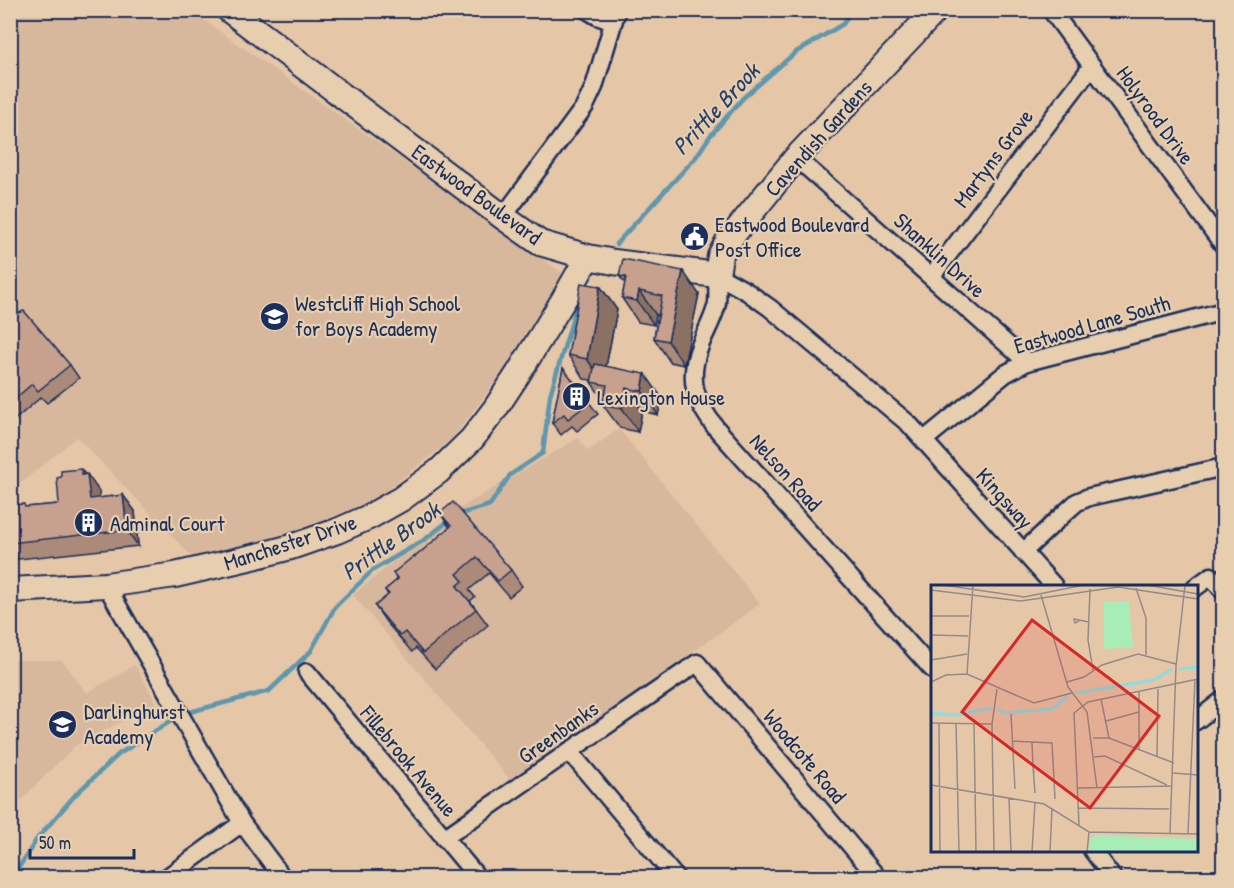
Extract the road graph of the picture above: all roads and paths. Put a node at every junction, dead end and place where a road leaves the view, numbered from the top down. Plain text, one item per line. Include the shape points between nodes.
1 (229, 10) edge
2 (587, 10) edge
3 (936, 10) edge
4 (1052, 10) edge
5 (615, 16) edge
6 (1092, 66) junction
7 (795, 159) junction
8 (503, 217) junction
9 (1224, 246) edge
10 (588, 256) junction
11 (717, 275) junction
12 (931, 277) junction
13 (1224, 312) edge
14 (1027, 362) junction
15 (924, 440) junction
16 (1224, 467) edge
17 (1023, 552) junction
18 (106, 585) junction
19 (1053, 585) edge
20 (1198, 587) edge
21 (10, 590) edge
22 (1224, 592) edge
23 (697, 663) joint
24 (931, 667) edge
25 (307, 672) dead end
26 (1224, 699) edge
27 (1198, 720) edge
28 (569, 751) junction
29 (242, 823) junction
30 (444, 838) junction
31 (1094, 852) edge
32 (166, 878) edge
33 (283, 878) edge
34 (478, 878) edge
35 (676, 878) edge
36 (878, 878) edge
37 (1113, 878) edge

1 - 8 street, Eastwood Boulevard
2 - 5 street via 597,16
3 - 7 street, Cavendish Gardens
4 - 6 street, Holyrood Drive
5 - 8 street via 585,106
6 - 9 street, Holyrood Drive
6 - 12 street, Martyns Grove
7 - 11 street, Cavendish Gardens via 728,241
7 - 12 street, Shanklin Drive
8 - 10 street, Eastwood Boulevard via 540,243
10 - 11 street, Eastwood Boulevard
10 - 18 street, Manchester Drive via 495,409 472,439 439,471 401,499 348,526 279,550 175,575
11 - 15 street, Eastwood Boulevard via 770,308
11 - 24 street, Nelson Road via 717,303 694,366 693,384 700,405 716,428
12 - 14 street, Shanklin Drive
13 - 14 street, Eastwood Lane South
14 - 15 street, Eastwood Lane South via 1005,374
15 - 17 street, Kingsway
16 - 17 street via 1077,502
17 - 19 street, Kingsway
18 - 21 street, Manchester Drive
18 - 29 street
20 - 22 street via 1211,576
23 - 28 street, Greenbanks
23 - 36 street, Woodcote Road
25 - 30 street, Fillebrook Avenue
26 - 27 street
28 - 30 street, Greenbanks
28 - 35 street
29 - 32 street
29 - 33 street
30 - 34 street, Fillebrook Avenue
31 - 37 street

